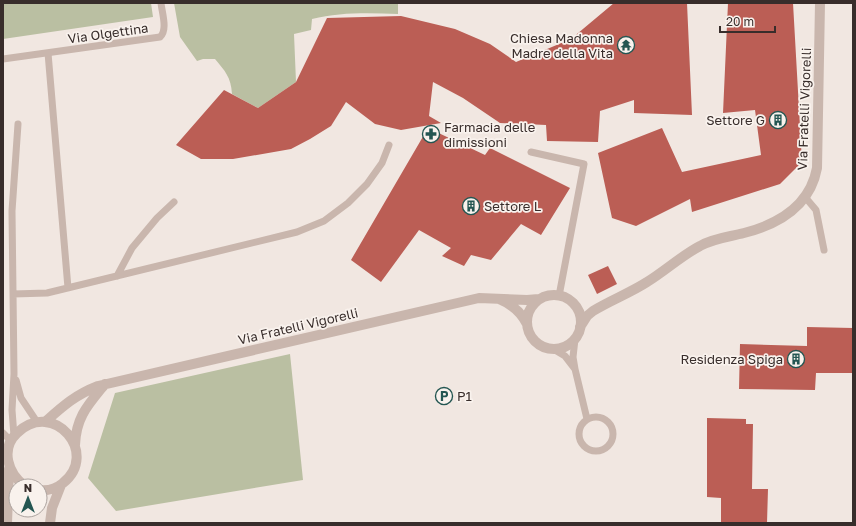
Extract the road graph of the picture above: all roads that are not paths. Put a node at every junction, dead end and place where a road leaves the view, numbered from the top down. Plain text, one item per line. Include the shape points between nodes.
1 (161, 3) edge
2 (820, 3) edge
3 (48, 53) junction
4 (3, 59) edge
5 (18, 124) dead end
6 (389, 145) dead end
7 (530, 152) dead end
8 (805, 197) junction
9 (174, 202) dead end
10 (824, 250) dead end
11 (117, 276) junction
12 (68, 288) junction
13 (13, 294) junction
14 (559, 296) junction
15 (498, 298) junction
16 (539, 299) junction
17 (573, 303) junction
18 (603, 305) junction
19 (527, 324) junction
20 (580, 327) junction
21 (575, 340) junction
22 (555, 350) junction
23 (575, 369) junction
24 (14, 374) junction
25 (105, 384) junction
26 (587, 419) junction
27 (41, 422) junction
28 (3, 433) edge
29 (13, 438) junction
30 (75, 445) junction
31 (8, 464) junction
32 (16, 478) edge
33 (61, 485) junction
34 (48, 489) edge
35 (7, 523) edge
36 (50, 523) edge

1 - 3 lane, Via Olgettina via 164,30 160,37
2 - 8 street, Via Fratelli Vigorelli via 817,168 813,184
3 - 4 lane
3 - 12 lane
5 - 13 lane via 12,211
6 - 11 lane via 382,163 367,184 348,203 324,220 297,232
7 - 14 lane via 584,164
8 - 10 lane via 816,210
8 - 18 street, Via Fratelli Vigorelli via 782,218 762,228 702,245 647,282
9 - 11 lane via 132,248
11 - 12 lane
12 - 13 lane via 47,293
13 - 24 lane
14 - 16 street via 552,295
14 - 17 street
15 - 16 street, Via Fratelli Vigorelli
15 - 19 street via 519,311
15 - 25 street, Via Fratelli Vigorelli via 479,298
16 - 19 street via 531,308
17 - 18 street, Via Fratelli Vigorelli
17 - 20 street via 580,314
18 - 20 street, Via Fratelli Vigorelli via 587,316
19 - 22 street via 529,335 536,343
20 - 21 street
21 - 22 street
21 - 23 lane
22 - 23 lane via 565,356
23 - 26 lane
24 - 27 lane via 20,398
24 - 29 lane
25 - 27 street, Via Fratelli Vigorelli via 73,398
25 - 30 street via 80,418 75,432
26 - 26 lane via 579,430 580,440 587,448 604,449 612,441 613,430 610,424 602,417
27 - 29 street, Via Fratelli Vigorelli via 23,428
27 - 30 street via 55,424 63,429
28 - 29 lane
29 - 31 street via 8,452
30 - 33 street via 76,462 73,472
31 - 32 street
31 - 35 street
33 - 34 street
33 - 36 street

